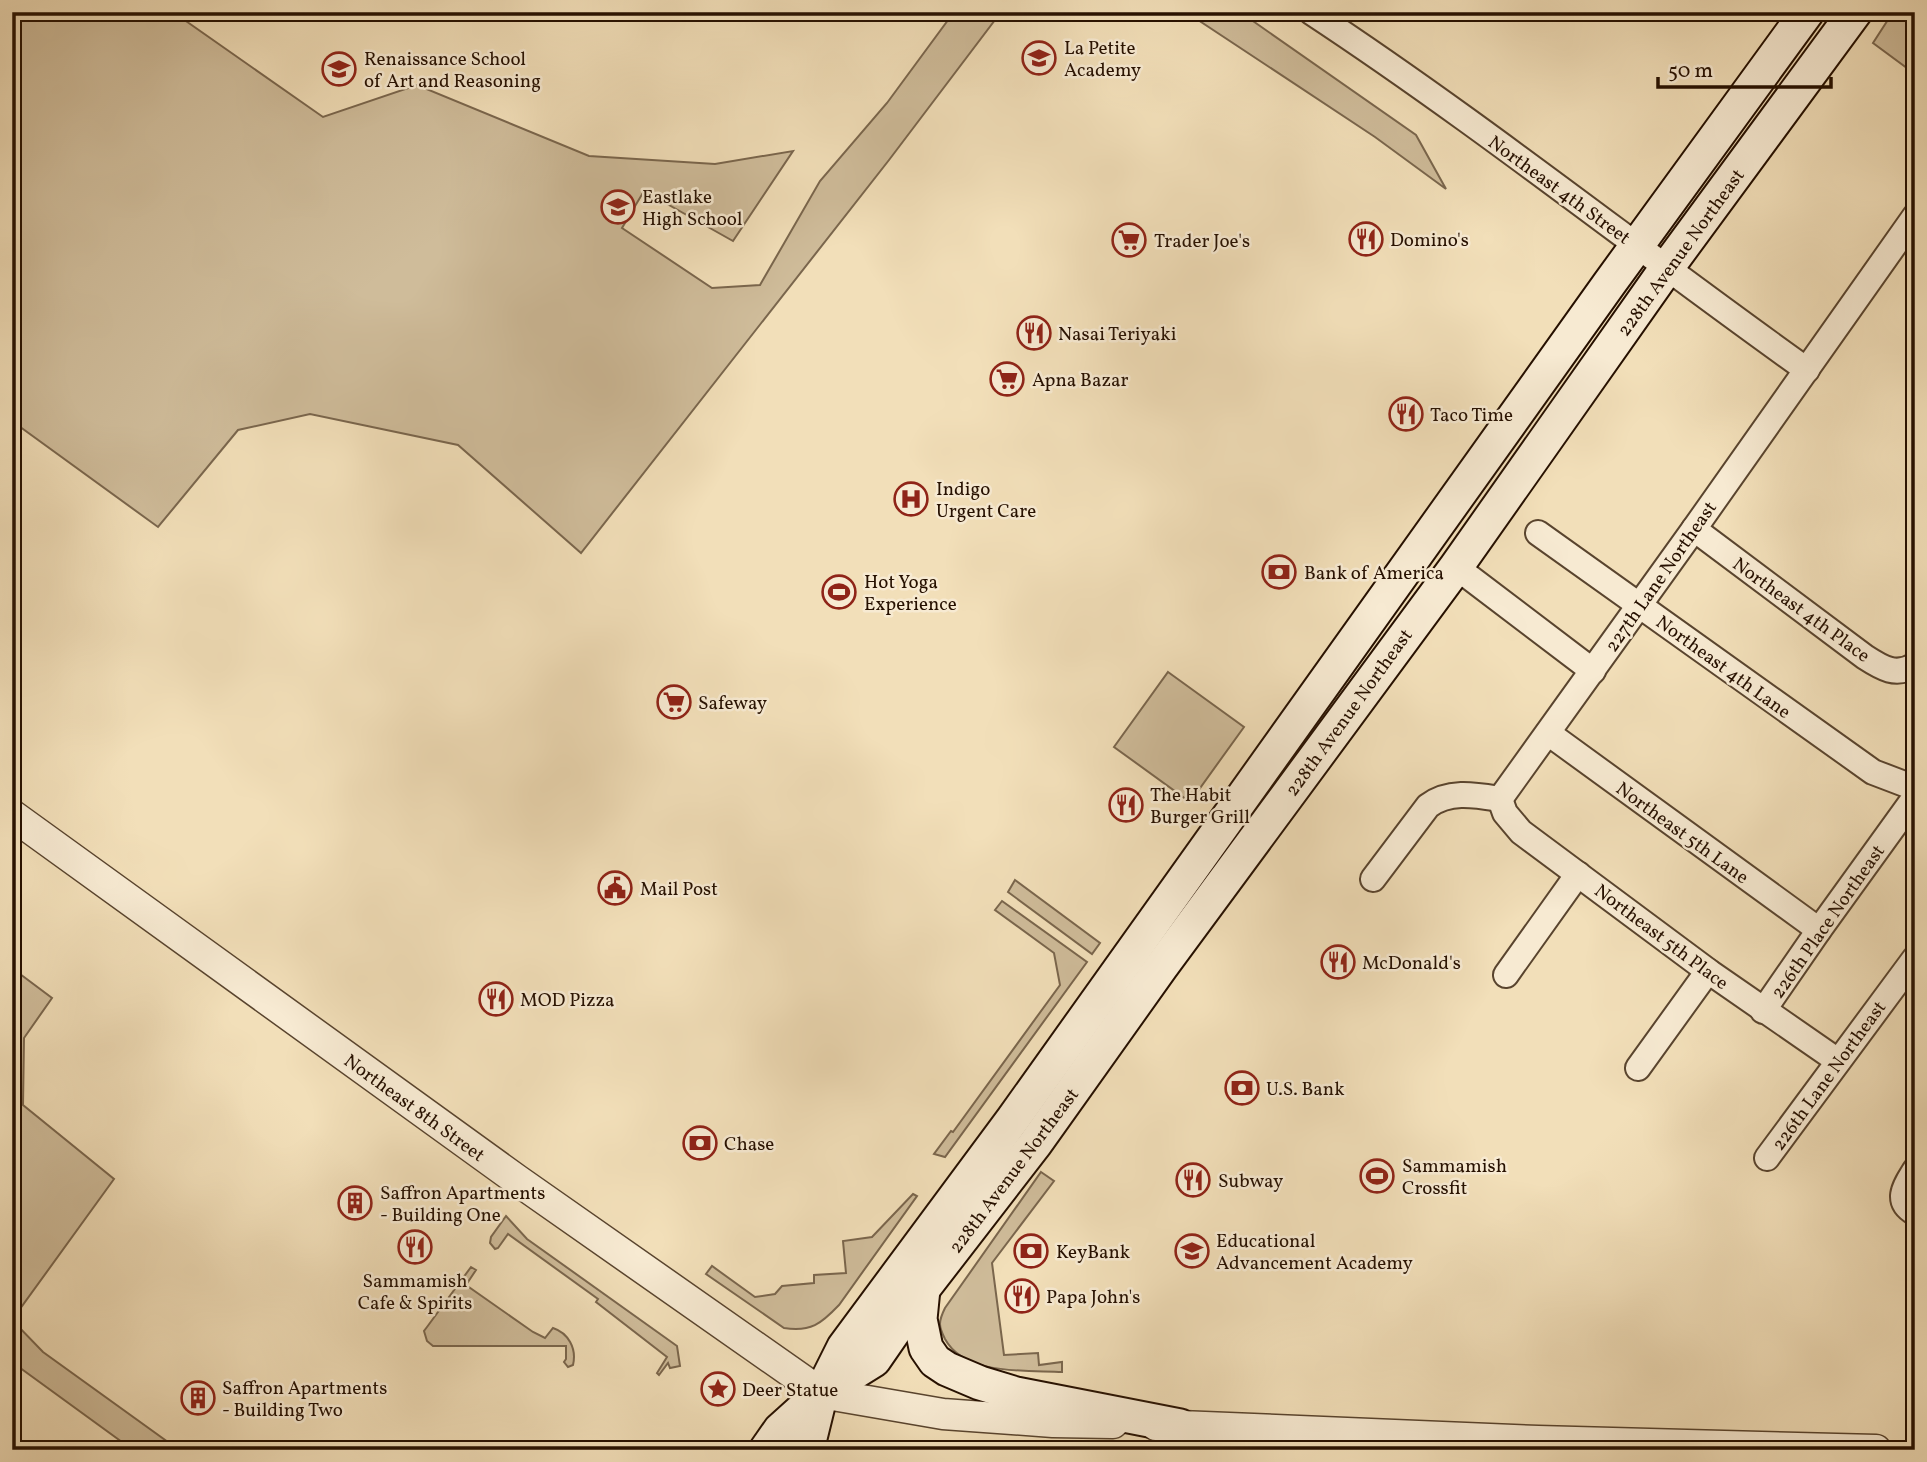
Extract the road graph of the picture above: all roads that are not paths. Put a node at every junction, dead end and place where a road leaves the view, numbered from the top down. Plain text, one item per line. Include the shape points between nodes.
1 (1311, 12) edge
2 (1807, 12) edge
3 (1855, 12) edge
4 (1915, 216) edge
5 (1637, 245) junction
6 (1666, 269) junction
7 (1807, 370) junction
8 (1694, 529) junction
9 (1538, 533) dead end
10 (1419, 551) junction
11 (1456, 567) junction
12 (1639, 606) junction
13 (1915, 665) edge
14 (1379, 670) junction
15 (1593, 671) junction
16 (1548, 733) junction
17 (1915, 788) edge
18 (1915, 797) edge
19 (1500, 799) junction
20 (12, 815) edge
21 (1578, 874) junction
22 (1373, 878) dead end
23 (1819, 930) junction
24 (1150, 956) junction
25 (1915, 958) edge
26 (1708, 971) junction
27 (1506, 975) dead end
28 (1763, 1011) junction
29 (1838, 1061) junction
30 (1638, 1068) dead end
31 (1768, 1158) dead end
32 (1915, 1170) edge
33 (1915, 1213) edge
34 (923, 1289) junction
35 (821, 1393) junction
36 (1180, 1426) junction
37 (1537, 1445) edge
38 (766, 1450) edge
39 (805, 1450) edge
40 (1876, 1450) edge

1 - 5 street, Northeast 4th Street
2 - 5 main road, 228th Avenue Northeast
3 - 6 main road, 228th Avenue Northeast
4 - 7 street, 227th Lane Northeast
5 - 6 street, Northeast 4th Street
5 - 10 main road, 228th Avenue Northeast
6 - 7 street, Northeast 4th Street
6 - 11 main road, 228th Avenue Northeast
7 - 8 street, 227th Lane Northeast
8 - 12 street, 227th Lane Northeast
8 - 13 street, Northeast 4th Place via 1881,668 1895,672
9 - 12 street, Northeast 4th Lane
10 - 14 main road via 1430,567 1427,579 1403,613
10 - 24 main road, 228th Avenue Northeast via 1201,856
11 - 14 main road, 228th Avenue Northeast
11 - 15 street
12 - 15 street, 227th Lane Northeast
12 - 17 street, Northeast 4th Lane via 1872,772
14 - 24 main road, 228th Avenue Northeast
15 - 16 street, 227th Lane Northeast
16 - 19 street, 227th Lane Northeast
16 - 23 street, Northeast 5th Lane
18 - 23 street, 226th Place Northeast
19 - 21 street, Northeast 5th Place via 1521,832
19 - 22 street via 1475,794 1436,800
20 - 35 street, Northeast 8th Street
21 - 26 street, Northeast 5th Place
21 - 27 street
23 - 28 street, 226th Place Northeast
24 - 34 main road, 228th Avenue Northeast via 1135,967 1078,1066 1068,1098
24 - 35 main road, 228th Avenue Northeast via 949,1207 844,1347
25 - 29 street, 226th Lane Northeast
26 - 28 street, Northeast 5th Place
26 - 30 street
28 - 29 street, Northeast 5th Place
29 - 31 street, 226th Lane Northeast
32 - 33 street via 1903,1192 1903,1202
34 - 35 main road, 228th Avenue Northeast via 874,1360
34 - 36 main road via 920,1319 926,1348 934,1361 947,1369 1016,1394
35 - 36 street via 943,1414
35 - 38 main road, 228th Avenue Northeast via 780,1430
35 - 39 main road, 228th Avenue Northeast
36 - 37 street
37 - 40 street

